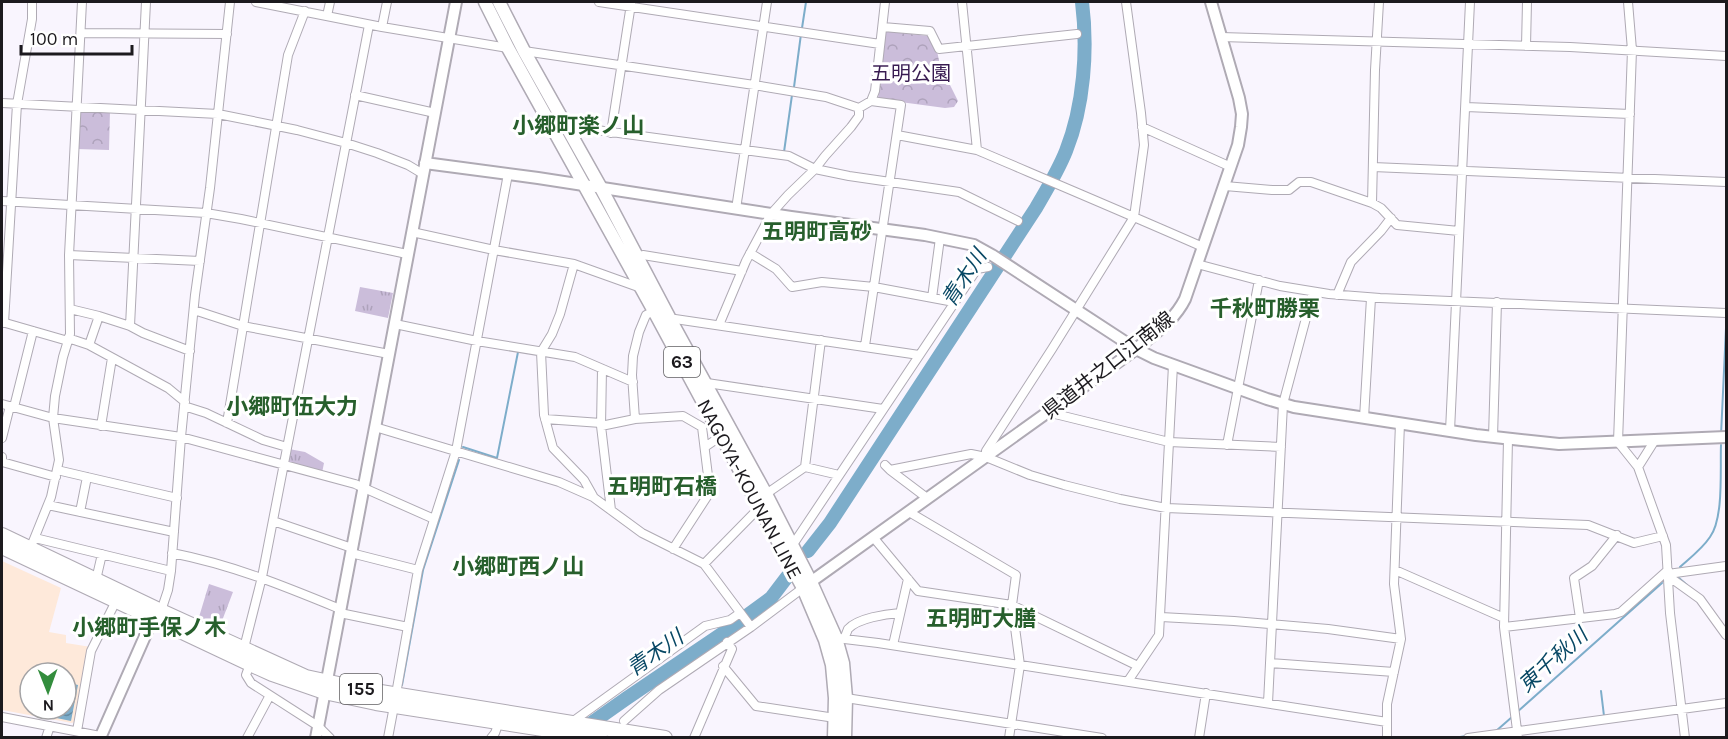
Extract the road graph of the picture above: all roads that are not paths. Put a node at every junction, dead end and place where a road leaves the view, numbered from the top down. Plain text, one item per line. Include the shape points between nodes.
1 (32, 2) edge
2 (82, 2) edge
3 (146, 2) edge
4 (230, 2) edge
5 (256, 2) edge
6 (330, 2) edge
7 (387, 2) edge
8 (456, 2) edge
9 (485, 2) edge
10 (499, 2) edge
11 (599, 2) edge
12 (767, 2) edge
13 (885, 2) edge
14 (962, 2) edge
15 (1126, 2) edge
16 (1210, 2) edge
17 (1379, 2) edge
18 (1470, 2) edge
19 (1527, 2) edge
20 (1628, 2) edge
21 (275, 3) edge
22 (631, 4) edge
23 (304, 11) junction
24 (327, 16) junction
25 (369, 25) junction
26 (763, 26) junction
27 (382, 27) junction
28 (882, 27) junction
29 (81, 33) junction
30 (145, 33) junction
31 (226, 34) junction
32 (1077, 34) dead end
33 (1221, 37) junction
34 (449, 39) junction
35 (1377, 40) junction
36 (880, 44) junction
37 (1469, 44) junction
38 (966, 46) junction
39 (1526, 46) junction
40 (508, 48) junction
41 (1632, 50) junction
42 (524, 51) junction
43 (1726, 56) edge
44 (622, 66) junction
45 (754, 85) junction
46 (355, 95) junction
47 (871, 101) junction
48 (2, 103) edge
49 (17, 104) junction
50 (77, 107) junction
51 (1466, 107) junction
52 (859, 108) junction
53 (141, 110) junction
54 (435, 113) junction
55 (218, 114) junction
56 (1630, 114) junction
57 (276, 125) junction
58 (567, 126) junction
59 (1142, 127) junction
60 (611, 133) junction
61 (897, 135) junction
62 (346, 143) junction
63 (745, 149) junction
64 (976, 150) junction
65 (1231, 167) junction
66 (1373, 167) junction
67 (424, 169) junction
68 (815, 169) junction
69 (1462, 170) junction
70 (508, 174) junction
71 (1629, 178) junction
72 (890, 182) junction
73 (1726, 182) edge
74 (584, 185) junction
75 (1225, 186) junction
76 (601, 188) junction
77 (2, 201) edge
78 (12, 202) junction
79 (1372, 203) junction
80 (72, 205) junction
81 (736, 208) junction
82 (136, 209) junction
83 (206, 213) junction
84 (771, 214) junction
85 (1134, 217) junction
86 (1391, 218) junction
87 (1018, 220) dead end
88 (261, 223) junction
89 (883, 229) junction
90 (1459, 231) junction
91 (412, 232) junction
92 (328, 237) junction
93 (940, 238) junction
94 (1203, 248) junction
95 (494, 250) junction
96 (750, 253) junction
97 (407, 254) junction
98 (69, 255) junction
99 (134, 258) junction
100 (638, 258) junction
101 (200, 261) junction
102 (574, 264) junction
103 (1197, 264) junction
104 (988, 267) dead end
105 (742, 271) junction
106 (1259, 280) junction
107 (874, 287) junction
108 (641, 288) junction
109 (1313, 292) junction
110 (1337, 295) junction
111 (932, 298) junction
112 (1371, 298) junction
113 (1456, 301) junction
114 (954, 302) junction
115 (1497, 302) junction
116 (1623, 308) junction
117 (70, 309) junction
118 (1076, 309) junction
119 (194, 310) junction
120 (654, 311) junction
121 (1726, 313) edge
122 (99, 316) junction
123 (670, 319) junction
124 (3, 323) edge
125 (395, 324) junction
126 (718, 325) junction
127 (130, 326) junction
128 (243, 326) junction
129 (33, 331) junction
130 (308, 338) junction
131 (68, 340) junction
132 (821, 340) junction
133 (477, 341) junction
134 (89, 345) junction
135 (865, 346) junction
136 (1136, 348) junction
137 (190, 351) junction
138 (541, 352) junction
139 (389, 354) junction
140 (919, 355) junction
141 (112, 358) junction
142 (1173, 365) junction
143 (602, 369) junction
144 (633, 382) junction
145 (705, 384) junction
146 (1238, 389) junction
147 (814, 398) junction
148 (184, 404) junction
149 (1283, 404) junction
150 (8, 406) edge
151 (883, 410) junction
152 (1047, 412) junction
153 (53, 418) junction
154 (1364, 418) junction
155 (545, 419) junction
156 (635, 419) junction
157 (227, 423) junction
158 (1400, 423) junction
159 (601, 425) junction
160 (101, 426) junction
161 (375, 427) junction
162 (1450, 430) junction
163 (722, 436) junction
164 (181, 437) junction
165 (1492, 437) junction
166 (1726, 437) edge
167 (2, 438) edge
168 (1508, 439) junction
169 (1655, 440) junction
170 (1169, 442) junction
171 (1618, 442) junction
172 (1227, 445) junction
173 (287, 447) junction
174 (705, 447) junction
175 (1281, 447) junction
176 (456, 451) junction
177 (2, 457) edge
178 (986, 457) junction
179 (284, 465) junction
180 (1638, 466) junction
181 (805, 467) junction
182 (57, 474) junction
183 (839, 475) junction
184 (87, 477) junction
185 (364, 487) junction
186 (766, 494) junction
187 (593, 497) junction
188 (177, 498) junction
189 (927, 498) junction
190 (48, 505) junction
191 (760, 507) junction
192 (1166, 507) junction
193 (611, 510) junction
194 (1277, 511) junction
195 (80, 512) junction
196 (909, 512) junction
197 (1397, 516) junction
198 (435, 519) junction
199 (273, 521) junction
200 (1507, 521) junction
201 (174, 532) junction
202 (1617, 535) junction
203 (2, 536) edge
204 (1663, 536) junction
205 (873, 537) junction
206 (33, 543) junction
207 (792, 546) junction
208 (2, 547) edge
209 (674, 549) junction
210 (352, 551) junction
211 (172, 553) junction
212 (102, 554) junction
213 (704, 564) junction
214 (1726, 566) edge
215 (418, 570) junction
216 (1395, 570) junction
217 (171, 571) junction
218 (1668, 573) junction
219 (262, 577) junction
220 (908, 579) junction
221 (96, 580) junction
222 (807, 585) junction
223 (116, 601) junction
224 (1012, 605) junction
225 (340, 611) junction
226 (900, 613) junction
227 (741, 614) junction
228 (157, 615) junction
229 (1161, 617) junction
230 (1580, 618) junction
231 (1504, 622) junction
232 (1272, 624) junction
233 (749, 625) junction
234 (408, 627) junction
235 (1726, 635) edge
236 (840, 638) junction
237 (1401, 639) junction
238 (727, 642) junction
239 (893, 645) junction
240 (244, 648) junction
241 (1270, 663) junction
242 (250, 664) junction
243 (1020, 665) junction
244 (723, 666) junction
245 (1138, 666) junction
246 (1394, 672) junction
247 (1128, 681) junction
248 (325, 687) junction
249 (1206, 693) junction
250 (269, 696) junction
251 (846, 698) junction
252 (395, 700) junction
253 (1268, 703) junction
254 (1726, 703) edge
255 (1682, 708) junction
256 (2, 717) edge
257 (835, 717) junction
258 (624, 721) dead end
259 (499, 722) junction
260 (1387, 722) junction
261 (1011, 724) junction
262 (50, 726) junction
263 (562, 729) edge
264 (77, 731) junction
265 (317, 732) edge
266 (598, 734) edge
267 (1517, 734) edge
268 (100, 737) edge
269 (46, 738) edge
270 (247, 738) edge
271 (330, 738) edge
272 (388, 738) edge
273 (491, 738) edge
274 (665, 738) edge
275 (694, 738) edge
276 (834, 738) edge
277 (845, 738) edge
278 (1009, 738) edge
279 (1102, 738) edge
280 (1199, 738) edge
281 (1387, 738) edge
282 (1468, 738) edge
283 (1685, 738) edge

1 - 49 street
2 - 29 street
3 - 30 street
4 - 31 street
5 - 21 street
6 - 24 street
7 - 27 street
8 - 34 street
9 - 40 main road, NAGOYA-KOUNAN LINE / 63
10 - 42 main road, NAGOYA-KOUNAN LINE / 63
11 - 22 street
12 - 26 street
13 - 28 street
14 - 38 street
15 - 59 street
16 - 33 street, 県道井之口江南線
17 - 35 street
18 - 37 street
19 - 39 street
20 - 41 street
21 - 23 street
22 - 26 street
22 - 44 street
23 - 24 street
23 - 57 street via 288,55
24 - 25 street
25 - 27 street
25 - 46 street
26 - 36 street
26 - 45 street
27 - 34 street
28 - 36 street
28 - 38 street via 930,31 939,49
29 - 30 street
29 - 50 street
30 - 31 street
30 - 53 street
31 - 55 street
32 - 38 street
33 - 35 street
33 - 65 street, 県道井之口江南線 via 1242,114
34 - 40 street
34 - 54 street
35 - 37 street
35 - 66 street
36 - 47 street
37 - 39 street
37 - 51 street
38 - 64 street
39 - 41 street
40 - 74 main road, NAGOYA-KOUNAN LINE / 63
41 - 43 street
41 - 56 street
42 - 44 street
42 - 58 main road, NAGOYA-KOUNAN LINE / 63
44 - 45 street
44 - 60 street
45 - 52 street via 826,97
45 - 63 street
46 - 54 street
46 - 62 street
47 - 52 street
47 - 61 street via 902,105
48 - 49 street
49 - 50 street
49 - 78 street
50 - 53 street
50 - 80 street
51 - 56 street
51 - 69 street
52 - 68 street via 859,116
53 - 55 street
53 - 82 street
54 - 67 street
55 - 57 street
55 - 83 street
56 - 71 street
57 - 62 street
57 - 88 street
58 - 60 street
58 - 76 main road, NAGOYA-KOUNAN LINE / 63
59 - 65 street
59 - 85 street via 1144,145
60 - 63 street
61 - 64 street
61 - 72 street
62 - 67 street
62 - 92 street
63 - 68 street via 789,156
63 - 81 street
64 - 85 street
65 - 75 street, 県道井之口江南線
66 - 69 street
66 - 79 street
67 - 70 street
67 - 91 street
68 - 72 street
68 - 84 street
69 - 71 street
69 - 90 street
70 - 74 street
70 - 95 street
71 - 73 street
71 - 116 street
72 - 87 street via 959,192
72 - 89 street
74 - 76 street
74 - 108 main road, NAGOYA-KOUNAN LINE / 63
75 - 79 street via 1289,190 1299,182 1311,182
75 - 94 street, 県道井之口江南線
76 - 81 street
76 - 100 main road, NAGOYA-KOUNAN LINE / 63
77 - 78 street
78 - 80 street
78 - 124 street
79 - 86 street
80 - 82 street
80 - 98 street
81 - 84 street
82 - 83 street
82 - 99 street
83 - 88 street
83 - 101 street
84 - 89 street
84 - 96 street
85 - 94 street
85 - 118 street
86 - 90 street via 1397,225
86 - 110 street via 1351,262
88 - 92 street
88 - 128 street
89 - 93 street
89 - 107 street
90 - 113 street
91 - 95 street
91 - 97 street
92 - 97 street
92 - 130 street
93 - 111 street
93 - 118 street via 974,245
94 - 103 street, 県道井之口江南線
95 - 102 street
95 - 133 street
96 - 105 street
96 - 107 street via 776,269 792,287 822,282
97 - 125 street
98 - 99 street
98 - 117 street
99 - 101 street
99 - 127 street
100 - 105 street via 643,255
100 - 123 main road, NAGOYA-KOUNAN LINE / 63
101 - 119 street
102 - 108 street
102 - 138 street via 560,314
103 - 106 street
103 - 136 street, 県道井之口江南線 via 1180,310
104 - 114 street via 976,269
105 - 126 street
106 - 109 street
106 - 146 street
107 - 111 street
107 - 135 street
108 - 120 main road, NAGOYA-KOUNAN LINE / 63
109 - 110 street
109 - 149 street
110 - 112 street
111 - 114 street
112 - 113 street
112 - 154 street
113 - 115 street
113 - 162 street
114 - 140 street
115 - 116 street
115 - 165 street
116 - 121 street
116 - 171 street
117 - 122 street
117 - 131 street
118 - 136 street
118 - 178 street via 986,451
119 - 128 street
119 - 137 street
120 - 144 street via 646,315 639,332 633,356
120 - 163 main road, NAGOYA-KOUNAN LINE / 63
122 - 127 street
122 - 134 street
123 - 126 street
123 - 145 main road, NAGOYA-KOUNAN LINE / 63
124 - 129 street
125 - 133 street
125 - 139 street
126 - 132 street
127 - 137 street
128 - 130 street
128 - 157 street
129 - 131 street
129 - 150 street
130 - 139 street
130 - 173 street
131 - 134 street
131 - 153 street
132 - 135 street
132 - 147 street
133 - 138 street
133 - 176 street
134 - 141 street
135 - 140 street
136 - 142 street
136 - 152 street, 県道井之口江南線
137 - 148 street
138 - 143 street via 575,357
138 - 155 street
139 - 161 street
140 - 151 street
141 - 148 street via 168,388
141 - 160 street
142 - 146 street
142 - 170 street
143 - 144 street
143 - 159 street
144 - 156 street
145 - 147 street
145 - 186 main road, NAGOYA-KOUNAN LINE / 63
146 - 149 street
146 - 172 street
147 - 151 street
147 - 181 street
148 - 157 street
148 - 164 street
149 - 154 street
149 - 175 street
150 - 153 street
150 - 167 street
151 - 183 street
152 - 170 street
152 - 178 street, 県道井之口江南線
153 - 160 street
153 - 182 street
154 - 158 street
155 - 159 street
155 - 187 street via 553,448 584,480
156 - 159 street
156 - 174 street via 683,416 702,427
157 - 173 street
158 - 162 street
158 - 197 street
159 - 193 street
160 - 164 street
161 - 176 street
161 - 185 street
162 - 165 street
163 - 174 street
163 - 191 main road, NAGOYA-KOUNAN LINE / 63
164 - 179 street
164 - 188 street
165 - 168 street
166 - 169 street
168 - 171 street via 1559,444
168 - 200 street
169 - 171 street
169 - 180 street
170 - 172 street
170 - 192 street
171 - 180 street
172 - 175 street
173 - 179 street
174 - 209 street via 710,492
175 - 194 street
176 - 187 street via 559,482
176 - 198 street
177 - 182 street via 2,462
178 - 189 street, 県道井之口江南線
178 - 189 street via 971,454 887,467
178 - 192 street via 1064,485
179 - 185 street
179 - 199 street
180 - 204 street
181 - 183 street
181 - 186 street
182 - 184 street
182 - 190 street
183 - 207 street
184 - 188 street
184 - 195 street
185 - 198 street
185 - 210 street
186 - 207 main road, NAGOYA-KOUNAN LINE / 63
187 - 193 street
188 - 201 street
189 - 196 street, 県道井之口江南線
190 - 195 street
190 - 206 street
191 - 213 street
191 - 222 main road, NAGOYA-KOUNAN LINE / 63
192 - 194 street
192 - 229 street
193 - 209 street via 642,533
194 - 197 street
194 - 232 street
195 - 201 street
196 - 205 street, 県道井之口江南線
196 - 224 street via 1016,575
197 - 200 street
197 - 216 street
198 - 215 street
199 - 210 street
199 - 219 street
200 - 202 street via 1588,525
200 - 231 street
201 - 211 street
202 - 204 street via 1634,543
202 - 230 street via 1592,566 1574,578
203 - 206 highway, 155
204 - 218 street
205 - 220 street
205 - 222 street, 県道井之口江南線
206 - 212 street
206 - 221 highway, 155
207 - 222 main road, NAGOYA-KOUNAN LINE / 63
208 - 223 highway, 155
209 - 213 street
210 - 215 street
210 - 225 street
211 - 217 street
211 - 219 street
212 - 217 street
212 - 221 street
213 - 227 street
214 - 218 street
215 - 234 street
216 - 231 street
216 - 237 street
217 - 228 street
218 - 230 street via 1621,612
218 - 235 street via 1700,599
218 - 255 street
219 - 225 street
219 - 240 street
220 - 224 street via 918,591
220 - 226 street
221 - 228 highway, 155
222 - 233 street
222 - 236 main road, NAGOYA-KOUNAN LINE / 63
222 - 257 main road, NAGOYA-KOUNAN LINE / 63 via 832,665
223 - 228 highway, 155
223 - 264 street via 91,651
224 - 243 street
224 - 245 street
225 - 234 street
225 - 248 street
226 - 236 street via 864,621
226 - 239 street
227 - 233 street
227 - 263 street via 705,626
228 - 240 highway, 155
228 - 242 highway, 155
228 - 268 street
229 - 232 street
229 - 245 street via 1159,635
230 - 231 street
231 - 267 street
232 - 237 street
232 - 241 street
233 - 238 street
234 - 252 street
236 - 239 street
236 - 251 main road, NAGOYA-KOUNAN LINE / 63
237 - 246 street
238 - 244 street via 732,649
238 - 258 street via 659,690
239 - 243 street
240 - 248 highway, 155
241 - 246 street
241 - 253 street
242 - 248 highway, 155 via 272,674
242 - 250 street via 248,679
243 - 247 street
243 - 261 street
244 - 257 street via 756,706
244 - 275 street
245 - 247 street
246 - 260 street
247 - 249 street
248 - 252 highway, 155
248 - 265 street
249 - 253 street
249 - 280 street
250 - 265 street
250 - 270 street
251 - 261 street
251 - 277 main road, NAGOYA-KOUNAN LINE / 63
252 - 259 highway, 155
252 - 263 highway, 155
252 - 272 street
253 - 260 street
254 - 255 street
255 - 267 street
255 - 283 street
256 - 262 street
257 - 276 main road, NAGOYA-KOUNAN LINE / 63
259 - 263 highway, 155
259 - 273 street
260 - 281 street
261 - 278 street
261 - 279 street
262 - 264 street
262 - 269 street
263 - 266 highway, 155
264 - 268 street
265 - 271 street
266 - 274 highway, 155
267 - 282 street

